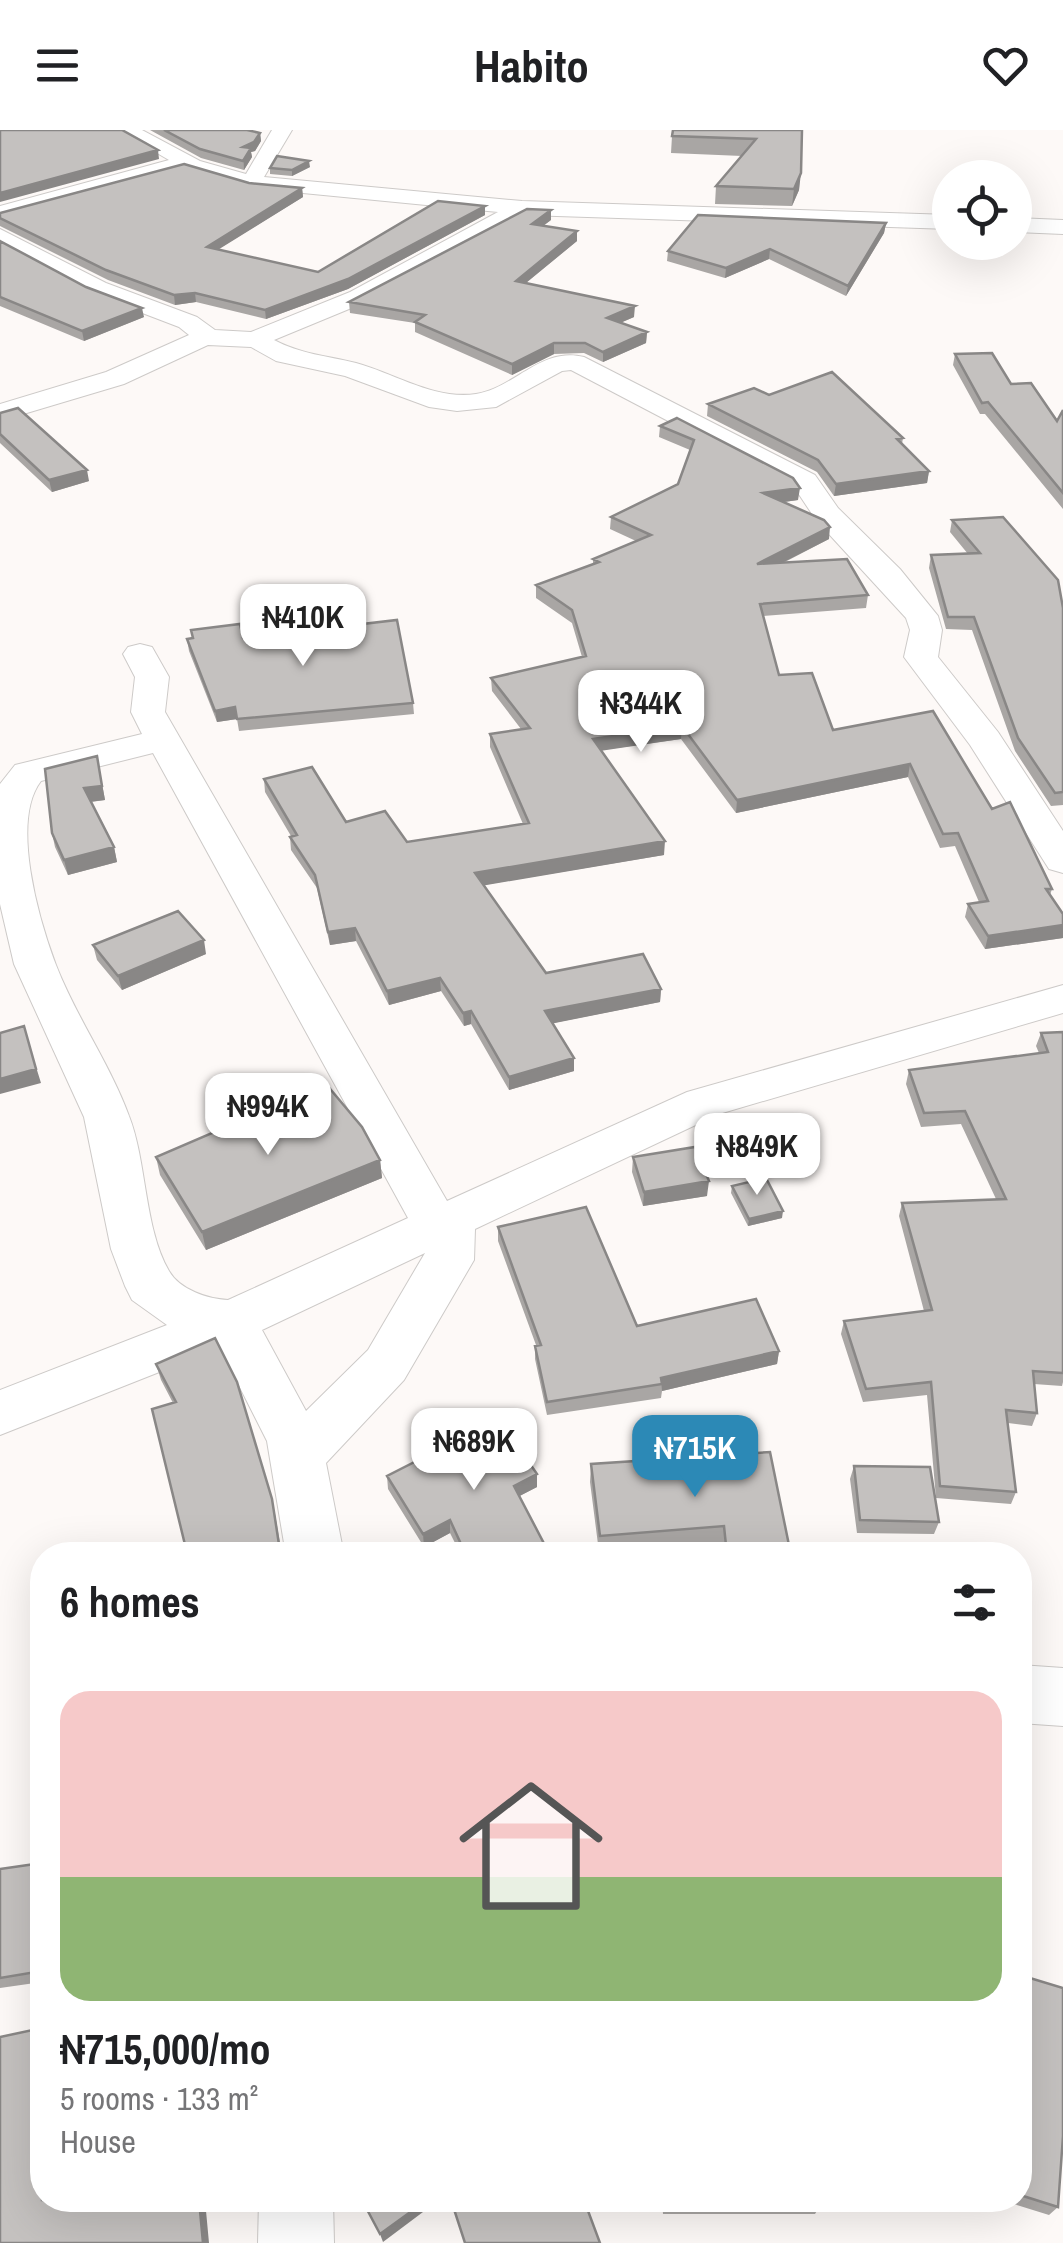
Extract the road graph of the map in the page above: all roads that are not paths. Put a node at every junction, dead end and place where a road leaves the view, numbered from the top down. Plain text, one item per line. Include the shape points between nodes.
1 (127, 130) edge
2 (282, 130) edge
3 (186, 162) junction
4 (250, 182) junction
5 (522, 208) junction
6 (0, 212) edge
7 (932, 221) edge
8 (1032, 225) edge
9 (1063, 227) edge
10 (0, 236) edge
11 (208, 337) junction
12 (260, 340) junction
13 (0, 413) edge
14 (140, 654) dead end
15 (165, 740) junction
16 (1063, 861) edge
17 (1063, 999) edge
18 (444, 1223) junction
19 (232, 1321) junction
20 (0, 1413) edge
21 (297, 1456) junction
22 (313, 1542) edge
23 (1032, 1695) edge
24 (1063, 1697) edge
25 (296, 2212) edge
26 (296, 2243) edge

1 - 3 street
2 - 4 street
3 - 4 street
3 - 6 street
4 - 5 street
5 - 7 street
5 - 12 street via 358,297
8 - 9 street
10 - 11 street
11 - 12 street
11 - 13 street via 116,378
12 - 16 street via 285,356 352,370 438,402 486,401 556,364 574,362 805,480 827,514 922,616 921,656 929,671 985,740
14 - 15 street via 151,667 155,690 148,712
15 - 18 street
15 - 19 street via 28,773 14,791 9,860 35,964 106,1116 150,1286 195,1318
17 - 18 street via 703,1103
18 - 19 street
18 - 21 street via 449,1260 386,1366
19 - 20 street
19 - 21 street
21 - 22 street
23 - 24 street
25 - 26 street

